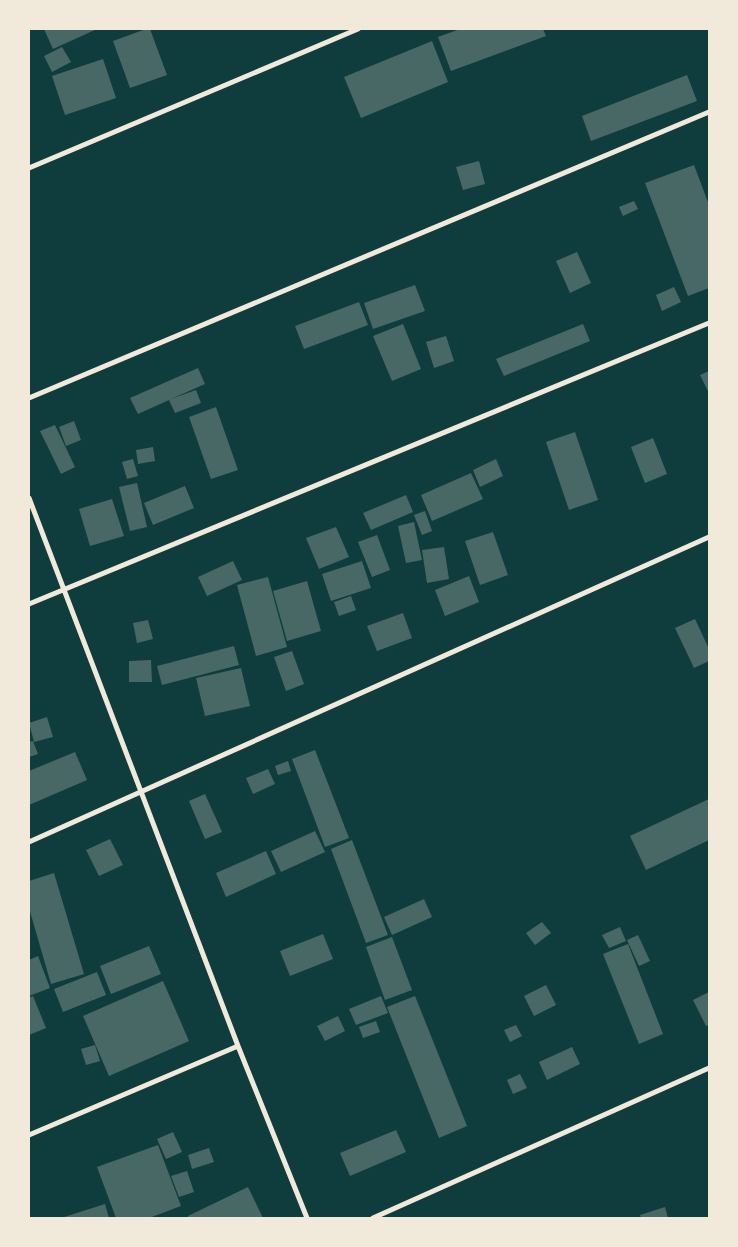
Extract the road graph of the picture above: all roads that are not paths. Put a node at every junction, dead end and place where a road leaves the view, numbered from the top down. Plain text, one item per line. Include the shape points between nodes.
1 (358, 29) edge
2 (709, 112) edge
3 (29, 168) edge
4 (709, 323) edge
5 (29, 398) edge
6 (29, 498) edge
7 (709, 536) edge
8 (65, 588) junction
9 (29, 604) edge
10 (140, 791) junction
11 (29, 842) edge
12 (238, 1046) junction
13 (709, 1068) edge
14 (29, 1135) edge
15 (307, 1218) edge
16 (373, 1218) edge

1 - 3 street
2 - 5 street
4 - 8 street
6 - 8 street
7 - 10 street
8 - 9 street
8 - 10 street
10 - 11 street
10 - 12 street
12 - 14 street
12 - 15 street
13 - 16 street

